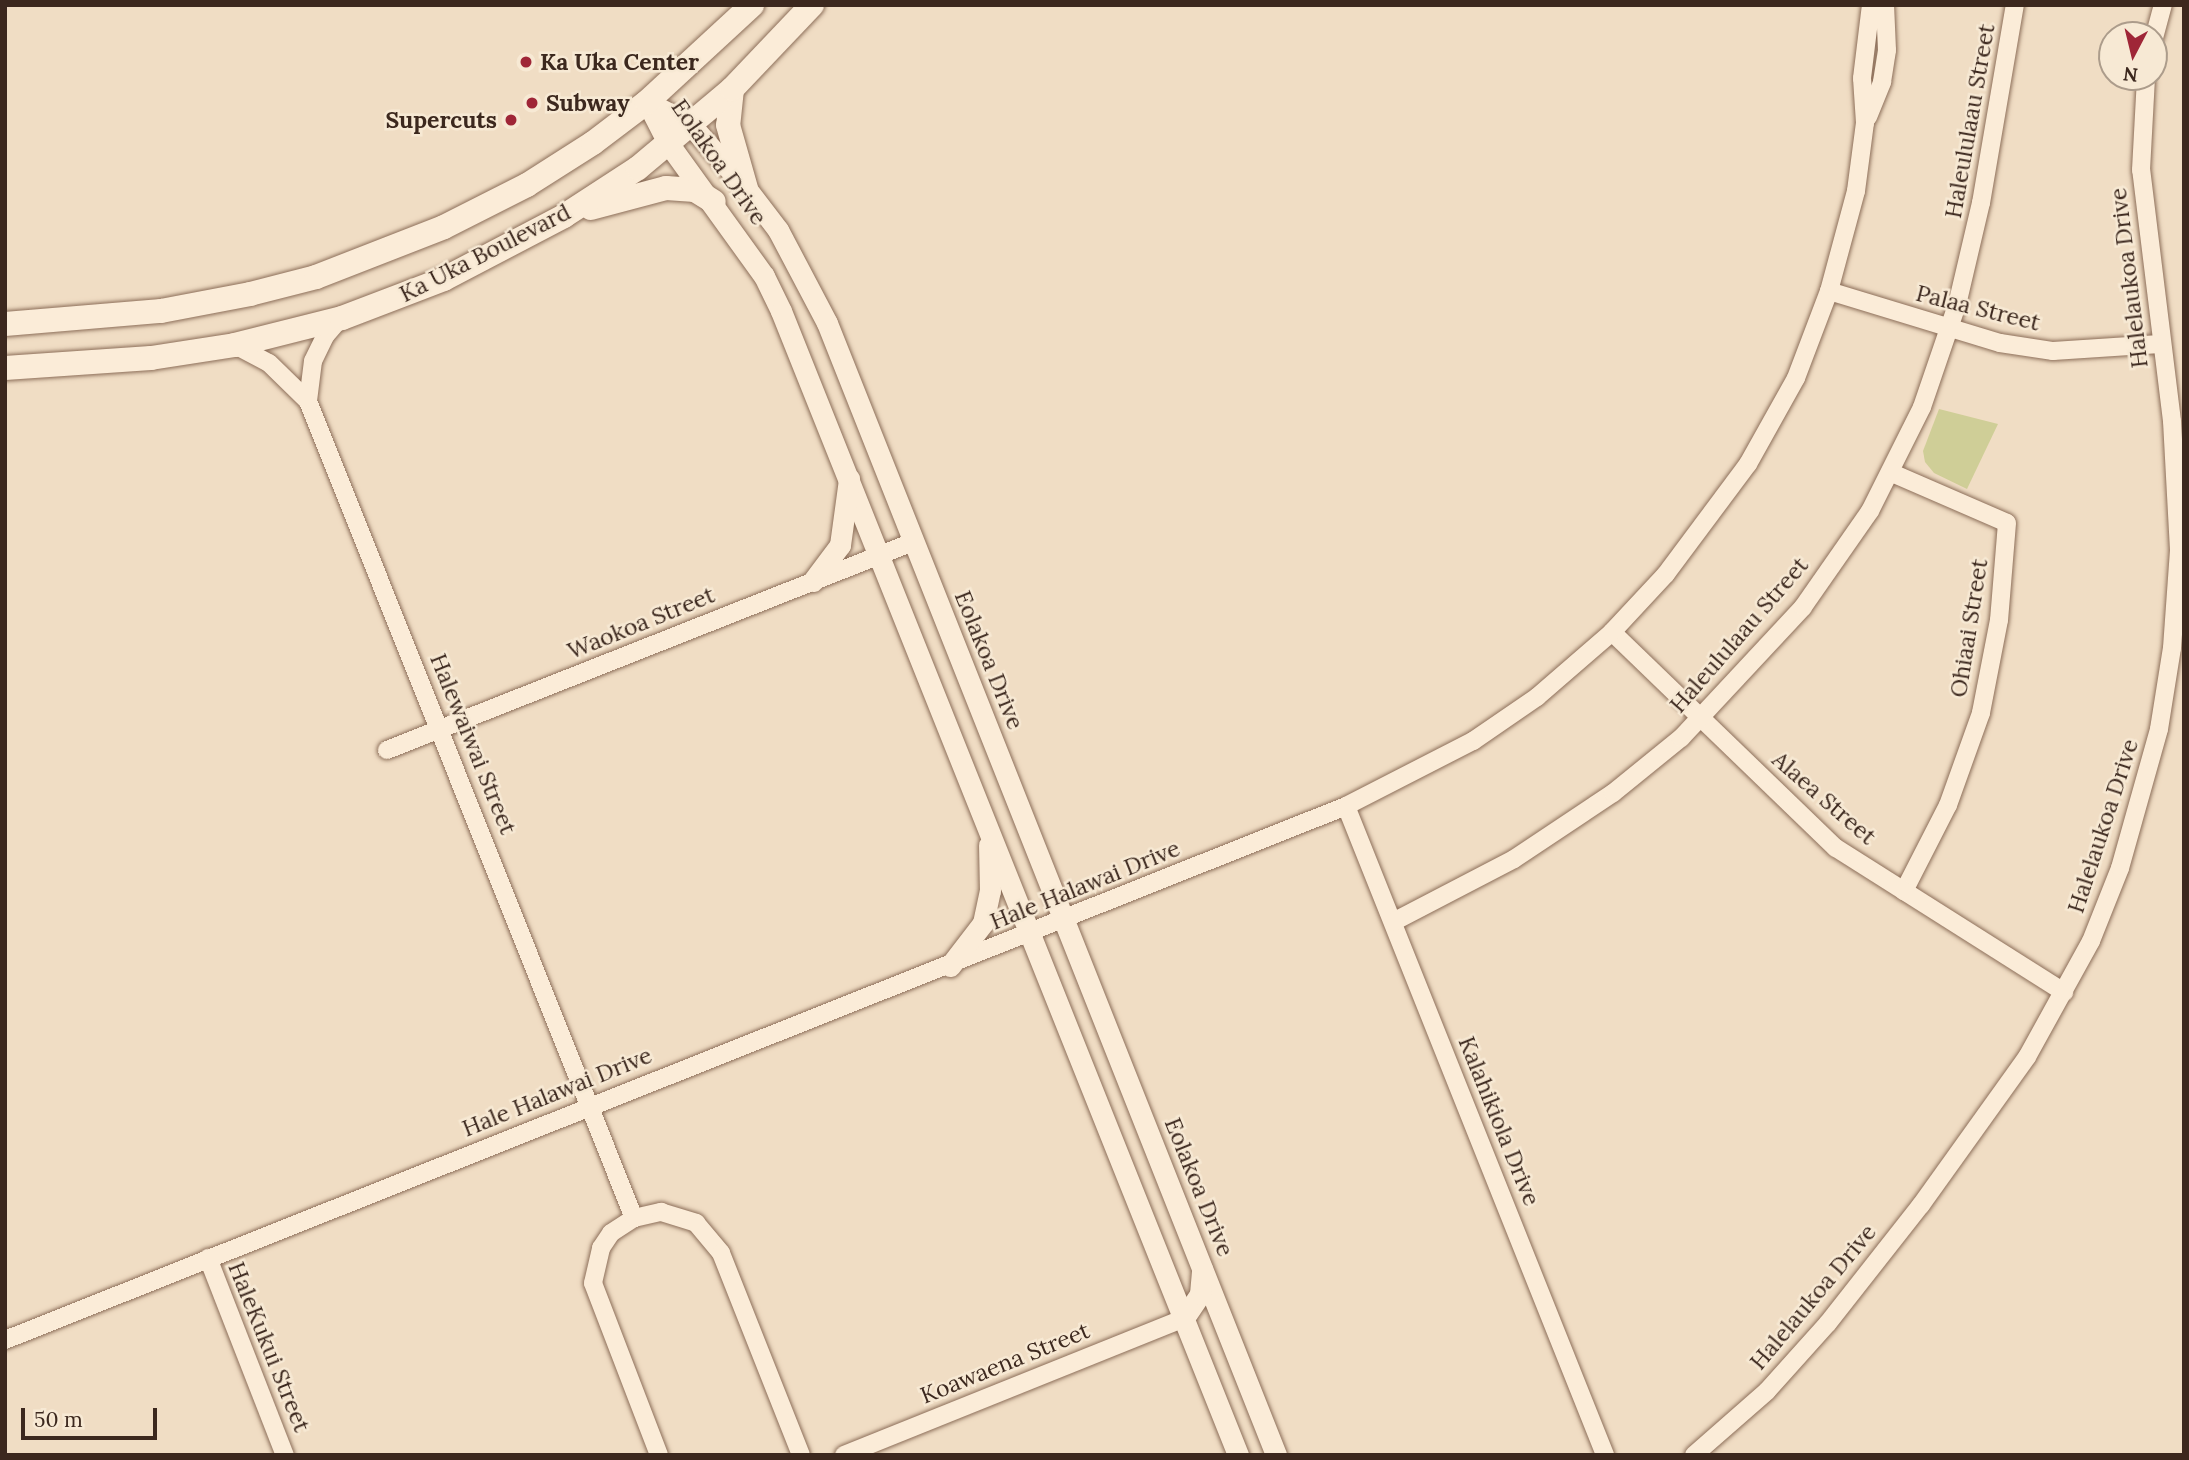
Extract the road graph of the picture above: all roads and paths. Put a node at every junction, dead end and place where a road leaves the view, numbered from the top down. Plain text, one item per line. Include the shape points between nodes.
1 (752, 5) edge
2 (812, 5) edge
3 (1871, 5) edge
4 (1885, 5) edge
5 (2015, 5) edge
6 (732, 89) junction
7 (2145, 91) edge
8 (647, 102) junction
9 (1866, 123) junction
10 (690, 124) junction
11 (668, 143) junction
12 (746, 188) junction
13 (714, 202) junction
14 (564, 216) junction
15 (1829, 291) junction
16 (342, 318) junction
17 (5, 324) edge
18 (1950, 330) junction
19 (2160, 344) junction
20 (235, 345) junction
21 (5, 368) edge
22 (309, 401) junction
23 (1892, 473) junction
24 (849, 479) junction
25 (913, 542) junction
26 (880, 555) junction
27 (813, 581) junction
28 (1612, 632) junction
29 (1702, 719) junction
30 (440, 729) junction
31 (387, 750) dead end
32 (1346, 806) junction
33 (989, 829) junction
34 (1904, 891) junction
35 (1065, 920) junction
36 (1394, 922) junction
37 (1031, 933) junction
38 (950, 966) junction
39 (2064, 992) junction
40 (590, 1105) junction
41 (634, 1218) junction
42 (208, 1258) junction
43 (1202, 1265) junction
44 (1184, 1318) junction
45 (5, 1340) edge
46 (1232, 1340) junction
47 (285, 1455) edge
48 (659, 1455) edge
49 (801, 1455) edge
50 (844, 1455) edge
51 (1238, 1455) edge
52 (1276, 1455) edge
53 (1605, 1455) edge
54 (1695, 1455) edge

1 - 8 main road, Ka Uka Boulevard
2 - 6 main road, Ka Uka Boulevard
3 - 9 street, Hale Halawai Drive via 1862,78
4 - 9 street, Hale Halawai Drive via 1888,39 1882,82
5 - 18 street, Haleululaau Street via 1971,254
6 - 10 main road, Ka Uka Boulevard
6 - 12 main road via 728,125
7 - 19 street, Halelaukoa Drive via 2141,170
8 - 10 street, Eolakoa Drive
8 - 11 street, Eolakoa Drive
8 - 17 main road, Ka Uka Boulevard via 593,144 486,207 316,277 161,311
9 - 15 street, Hale Halawai Drive via 1856,191
10 - 11 main road, Ka Uka Boulevard
10 - 12 street, Eolakoa Drive
11 - 13 street, Eolakoa Drive
11 - 14 main road, Ka Uka Boulevard
12 - 25 street, Eolakoa Drive via 778,230 827,323
13 - 14 main road via 695,190 666,188
13 - 24 street, Eolakoa Drive via 776,299
14 - 16 main road, Ka Uka Boulevard via 444,279
15 - 18 street, Palaa Street
15 - 28 street, Hale Halawai Drive via 1796,378 1748,464 1666,574
16 - 20 main road, Ka Uka Boulevard
16 - 22 street, Halewaiwai Street via 325,336 313,361
18 - 19 street, Palaa Street via 2053,351
18 - 23 street, Haleululaau Street
19 - 39 street, Halelaukoa Drive via 2178,491 2170,662 2156,741 2120,868
20 - 21 main road, Ka Uka Boulevard via 151,358
20 - 22 street, Halewaiwai Street via 269,363
22 - 30 street, Halewaiwai Street
23 - 29 street, Haleululaau Street via 1803,607
23 - 34 street, Ohiaai Street via 2007,523 2000,620 1981,713 1948,805
24 - 26 street, Eolakoa Drive
24 - 27 street via 840,545
25 - 26 street, Waokoa Street
25 - 35 street, Eolakoa Drive
26 - 27 street, Waokoa Street
26 - 33 street, Eolakoa Drive
27 - 30 street, Waokoa Street
28 - 29 street, Alaea Street
28 - 32 street, Hale Halawai Drive via 1537,697 1473,741
29 - 34 street, Alaea Street via 1836,848
29 - 36 street, Haleululaau Street via 1613,793 1514,859
30 - 31 street, Waokoa Street
30 - 40 street, Halewaiwai Street
32 - 35 street, Hale Halawai Drive
32 - 36 street, Kalahikiola Drive
33 - 37 street, Eolakoa Drive
33 - 38 street via 987,910 977,933
34 - 39 street, Alaea Street
35 - 37 street, Hale Halawai Drive
35 - 43 street, Eolakoa Drive
36 - 53 street, Kalahikiola Drive
37 - 38 street, Hale Halawai Drive
37 - 44 street, Eolakoa Drive
38 - 40 street, Hale Halawai Drive
39 - 54 street, Halelaukoa Drive via 2028,1058 1828,1323 1767,1391
40 - 41 street
40 - 42 street, Hale Halawai Drive
41 - 48 street via 611,1233 601,1248 593,1283
41 - 49 street via 661,1212 679,1216 710,1235
42 - 45 street, Hale Halawai Drive
42 - 47 street, HaleKukui Street
43 - 44 street via 1200,1294
43 - 46 street, Eolakoa Drive
44 - 46 street via 1206,1320
44 - 50 street, Koawaena Street
44 - 51 street, Eolakoa Drive
46 - 52 street, Eolakoa Drive

